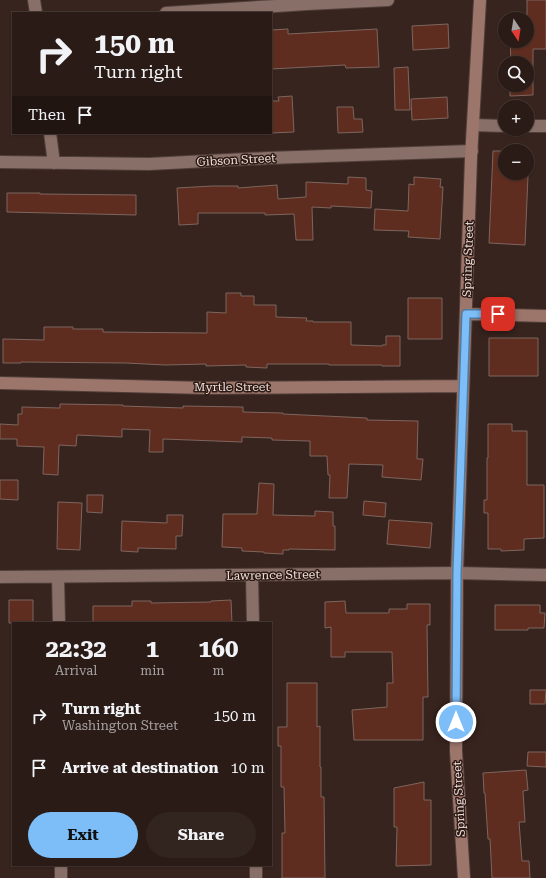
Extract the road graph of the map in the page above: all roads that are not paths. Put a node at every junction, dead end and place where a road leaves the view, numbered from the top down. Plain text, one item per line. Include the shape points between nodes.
1 (34, 0) edge
2 (388, 0) edge
3 (480, 0) edge
4 (36, 12) edge
5 (182, 12) edge
6 (473, 125) junction
7 (498, 126) edge
8 (534, 126) edge
9 (546, 126) edge
10 (50, 134) edge
11 (472, 151) junction
12 (0, 162) edge
13 (54, 163) junction
14 (466, 314) junction
15 (546, 316) edge
16 (0, 383) edge
17 (463, 386) junction
18 (457, 573) junction
19 (546, 575) edge
20 (252, 576) junction
21 (58, 577) junction
22 (0, 578) edge
23 (59, 622) edge
24 (253, 622) edge
25 (61, 866) edge
26 (256, 866) edge
27 (61, 878) edge
28 (256, 878) edge
29 (464, 878) edge

1 - 4 street
2 - 5 street
3 - 6 street, Spring Street
6 - 7 street
6 - 11 street, Spring Street
8 - 9 street
10 - 13 street
11 - 13 street, Gibson Street via 149,164
11 - 14 street, Spring Street
12 - 13 street, Gibson Street
14 - 15 street
14 - 17 street, Spring Street
16 - 17 street, Myrtle Street via 207,388
17 - 18 street, Spring Street
18 - 19 street, Lawrence Street
18 - 20 street, Lawrence Street
18 - 29 street, Spring Street via 456,751
20 - 21 street, Lawrence Street
20 - 24 street
21 - 22 street, Lawrence Street
21 - 23 street
25 - 27 street
26 - 28 street

